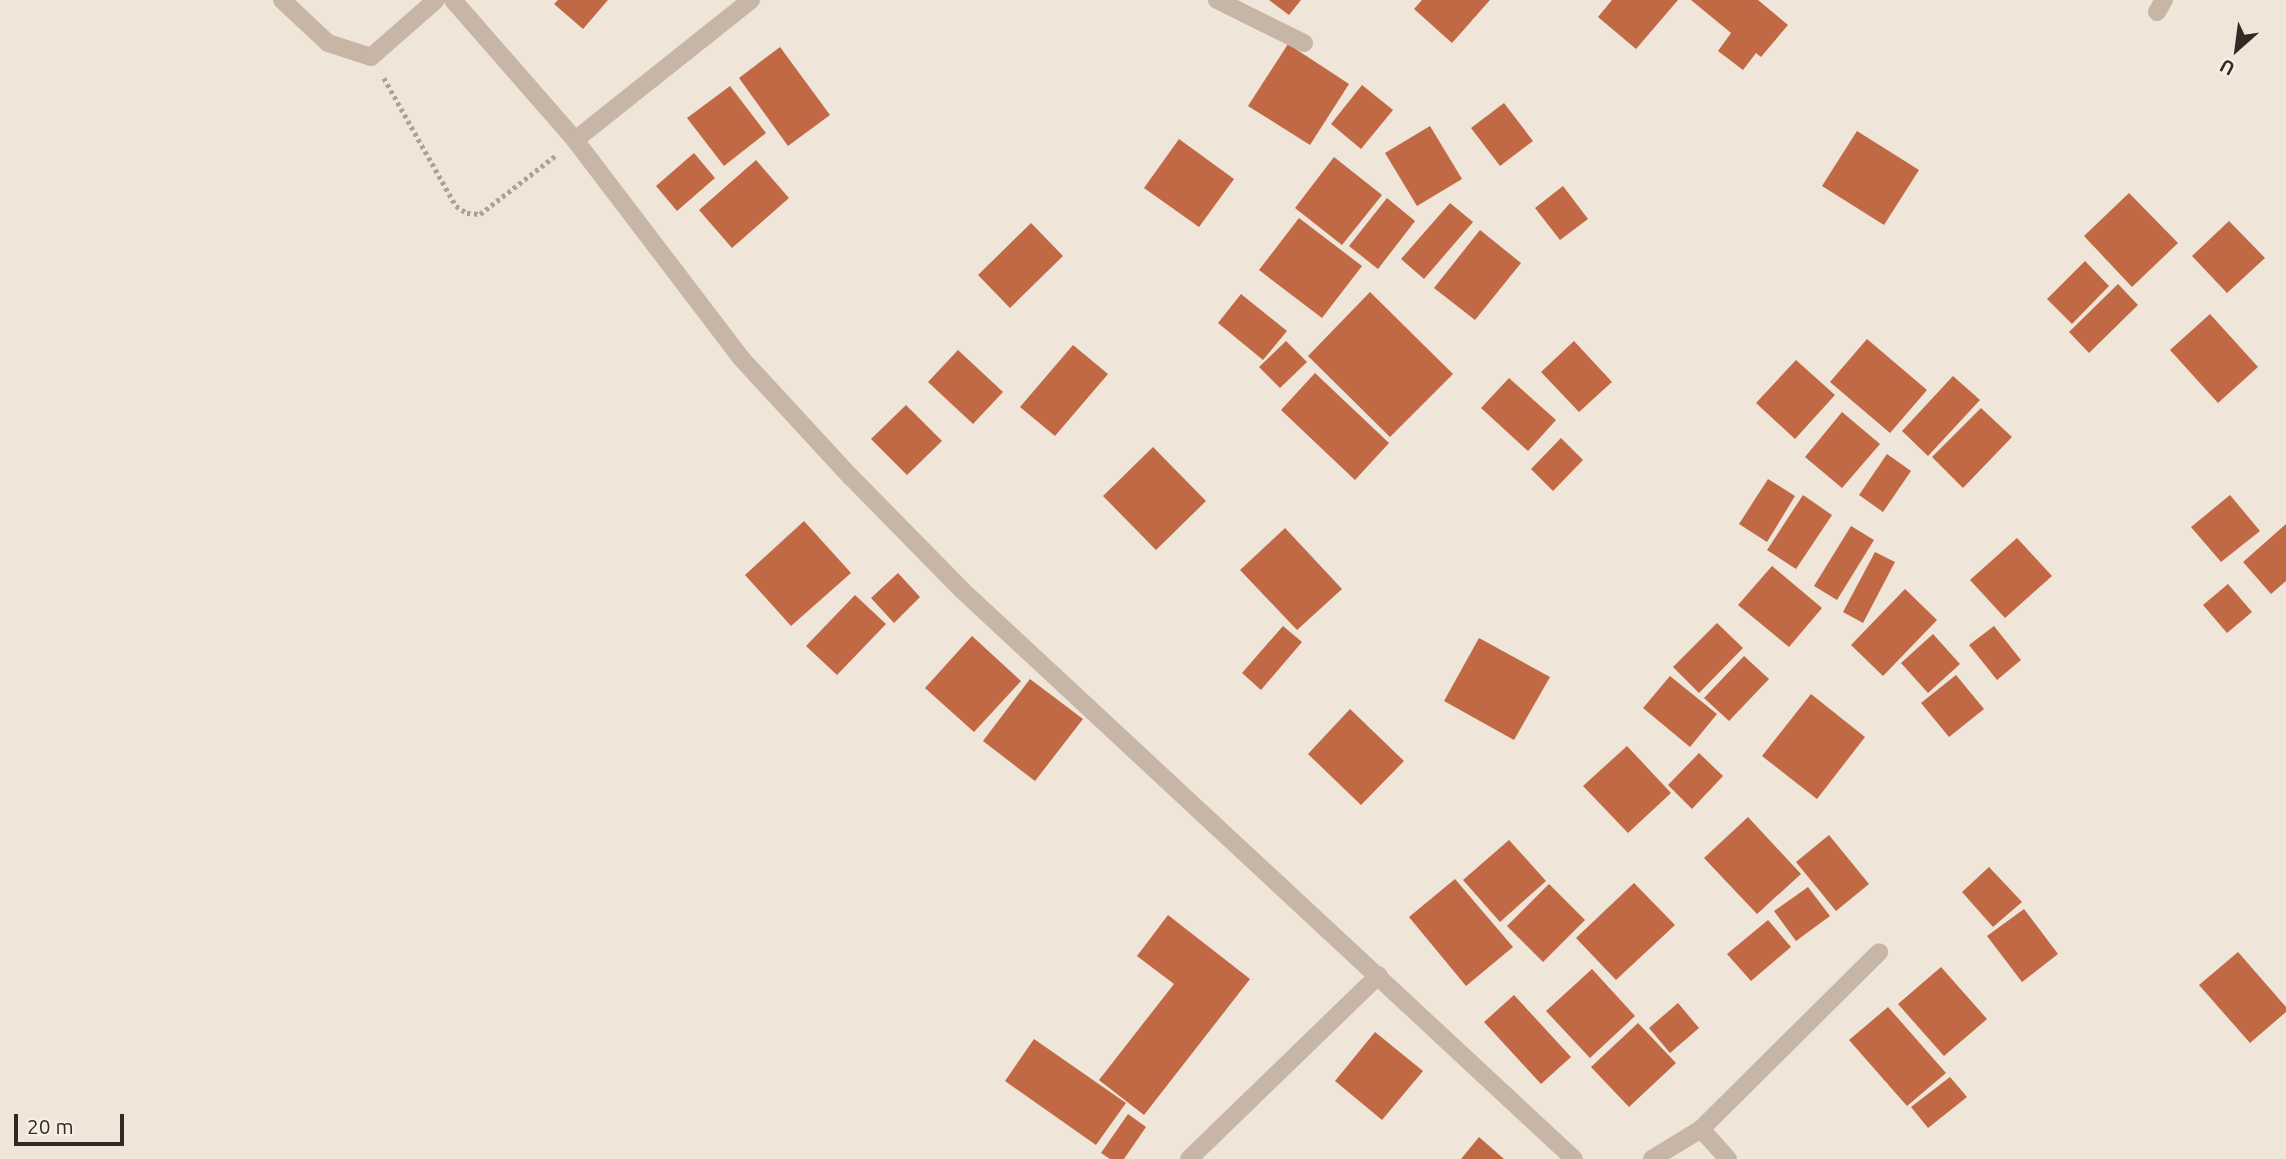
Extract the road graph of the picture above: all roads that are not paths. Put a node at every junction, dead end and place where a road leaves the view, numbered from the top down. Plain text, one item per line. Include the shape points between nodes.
1 (282, 0) edge
2 (436, 0) edge
3 (453, 0) edge
4 (751, 0) edge
5 (1217, 0) edge
6 (1304, 43) dead end
7 (575, 140) junction
8 (1879, 952) dead end
9 (1379, 975) junction
10 (1701, 1129) junction
11 (1189, 1159) edge
12 (1574, 1159) edge
13 (1652, 1159) edge
14 (1728, 1159) edge

1 - 2 street via 328,43 371,57
3 - 7 street
4 - 7 street
5 - 6 street
7 - 9 street via 741,358 841,466 963,591
8 - 10 street
9 - 11 street
9 - 12 street
10 - 13 street
10 - 14 street

